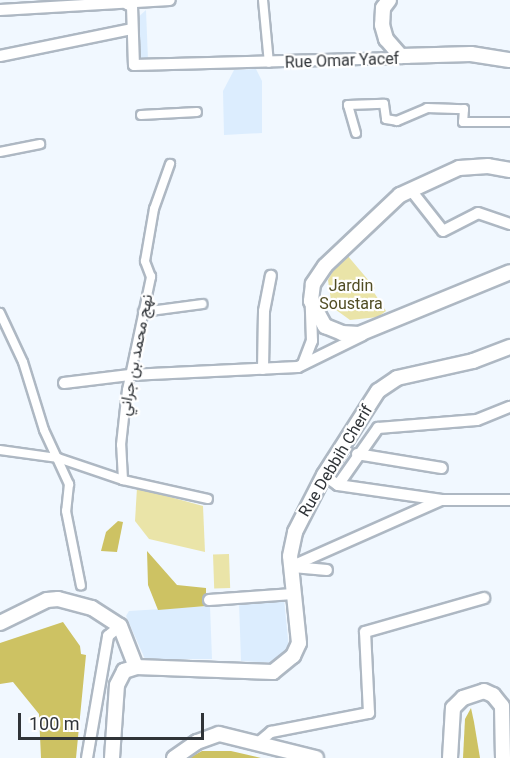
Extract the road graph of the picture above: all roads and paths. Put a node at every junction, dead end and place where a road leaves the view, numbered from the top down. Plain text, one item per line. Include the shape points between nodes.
1 (170, 0) edge
2 (263, 0) edge
3 (389, 0) edge
4 (127, 4) junction
5 (0, 10) edge
6 (131, 29) junction
7 (0, 56) edge
8 (414, 58) junction
9 (510, 60) edge
10 (269, 63) junction
11 (197, 112) dead end
12 (141, 115) dead end
13 (508, 122) edge
14 (356, 133) dead end
15 (40, 144) dead end
16 (0, 152) edge
17 (170, 164) dead end
18 (510, 170) edge
19 (410, 189) junction
20 (510, 224) edge
21 (510, 272) edge
22 (270, 276) dead end
23 (311, 300) junction
24 (202, 304) dead end
25 (143, 312) junction
26 (0, 313) edge
27 (366, 333) junction
28 (510, 347) edge
29 (299, 367) junction
30 (263, 369) junction
31 (130, 375) junction
32 (64, 383) dead end
33 (510, 407) edge
34 (0, 450) edge
35 (357, 454) junction
36 (58, 458) junction
37 (442, 468) dead end
38 (324, 475) junction
39 (123, 480) junction
40 (338, 485) junction
41 (208, 499) dead end
42 (442, 500) junction
43 (510, 500) edge
44 (290, 567) junction
45 (327, 570) dead end
46 (81, 586) dead end
47 (292, 594) junction
48 (484, 598) dead end
49 (209, 600) dead end
50 (0, 623) edge
51 (120, 626) junction
52 (135, 667) junction
53 (260, 742) junction
54 (87, 758) edge
55 (112, 758) edge
56 (174, 758) edge
57 (316, 758) edge
58 (450, 758) edge
59 (503, 758) edge

1 - 4 street
2 - 10 street
3 - 8 street via 382,16 386,39 401,56
4 - 5 street
4 - 6 street via 132,6
6 - 7 street
6 - 10 street, Rue Omar Yacef via 134,65
8 - 9 street via 471,54
8 - 10 street, Rue Omar Yacef
11 - 12 street
13 - 14 street via 463,122 464,109 428,108 398,121 386,119 384,104 348,105
15 - 16 street
17 - 25 street, نهج محمد بن جراني via 152,219 145,261 151,277
18 - 19 street via 488,166 459,168
19 - 20 street via 443,231 478,213
19 - 23 street via 325,266 313,284
21 - 27 street
22 - 30 street via 264,311
23 - 27 street via 317,316 329,328 351,335
23 - 29 street via 312,341 307,359
24 - 25 street
25 - 31 street, نهج محمد بن جراني
26 - 36 street via 23,362 44,430
27 - 29 street
28 - 38 street, Rue Debbih Cherif via 385,385
29 - 30 street
30 - 31 street
31 - 32 street
31 - 39 street, نهج محمد بن جراني via 122,438
33 - 35 street via 477,420 383,426 371,433
34 - 36 street
35 - 37 street
35 - 40 street
36 - 39 street
36 - 46 street via 69,484 66,511
38 - 40 street
38 - 44 street, Rue Debbih Cherif via 295,532
39 - 41 street
40 - 42 street
42 - 43 street
42 - 44 street
44 - 45 street
44 - 47 street, Rue Debbih Cherif
47 - 49 street
47 - 52 street, Rue Debbih Cherif via 298,643 293,656 281,668 262,672
48 - 53 street via 364,632 369,713 271,732
50 - 51 street via 46,600 58,599 92,608
51 - 52 street
51 - 54 street via 108,636 105,647
52 - 55 street via 124,671 118,679
53 - 56 street via 214,734
53 - 57 street
58 - 59 street via 453,708 463,698 484,691 502,706

